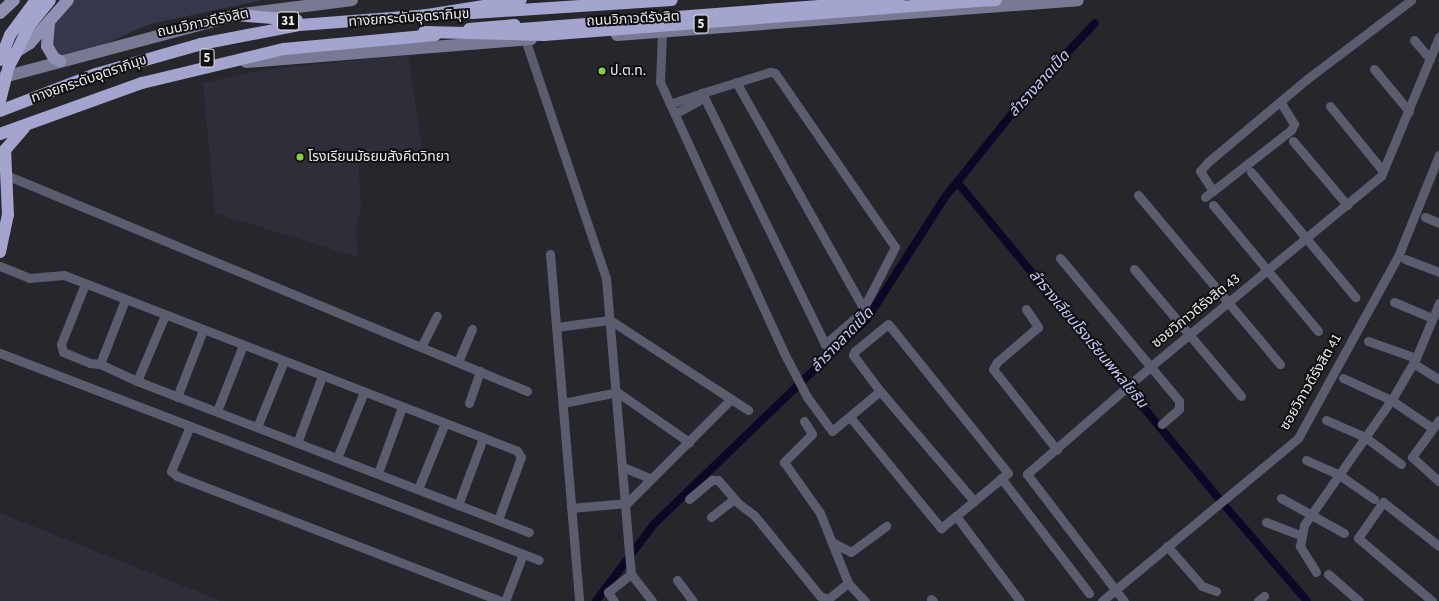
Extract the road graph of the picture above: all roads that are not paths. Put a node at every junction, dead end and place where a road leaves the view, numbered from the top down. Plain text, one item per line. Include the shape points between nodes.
1 (14, 0) edge
2 (36, 0) edge
3 (50, 0) edge
4 (68, 0) edge
5 (352, 0) edge
6 (521, 0) edge
7 (588, 0) edge
8 (672, 0) edge
9 (833, 0) edge
10 (899, 0) edge
11 (996, 0) edge
12 (1078, 0) edge
13 (1411, 0) edge
14 (0, 14) edge
15 (236, 16) junction
16 (421, 16) junction
17 (50, 20) junction
18 (297, 20) junction
19 (544, 27) junction
20 (424, 32) junction
21 (662, 33) junction
22 (1439, 37) edge
23 (525, 39) junction
24 (1414, 40) dead end
25 (510, 41) junction
26 (0, 46) edge
27 (1430, 59) junction
28 (0, 60) edge
29 (60, 61) junction
30 (214, 65) junction
31 (1374, 69) dead end
32 (0, 78) edge
33 (736, 82) junction
34 (702, 93) junction
35 (0, 101) edge
36 (1280, 102) junction
37 (0, 104) edge
38 (670, 104) junction
39 (1330, 106) dead end
40 (1409, 110) junction
41 (0, 111) edge
42 (675, 114) junction
43 (34, 120) junction
44 (0, 128) edge
45 (0, 134) edge
46 (1293, 141) dead end
47 (1439, 155) edge
48 (1384, 171) junction
49 (1251, 172) dead end
50 (6, 175) junction
51 (1213, 191) junction
52 (1138, 195) dead end
53 (1205, 197) dead end
54 (1346, 205) junction
55 (1212, 206) dead end
56 (1425, 217) dead end
57 (1439, 223) edge
58 (1307, 237) junction
59 (0, 252) edge
60 (550, 254) dead end
61 (1060, 258) dead end
62 (1405, 259) dead end
63 (0, 266) edge
64 (1134, 269) dead end
65 (1267, 270) junction
66 (1439, 272) edge
67 (85, 284) junction
68 (1355, 298) dead end
69 (125, 300) junction
70 (1228, 302) junction
71 (1394, 302) dead end
72 (1439, 303) edge
73 (864, 307) junction
74 (1026, 309) dead end
75 (164, 315) junction
76 (437, 316) dead end
77 (610, 320) junction
78 (1432, 320) junction
79 (556, 327) junction
80 (1439, 327) edge
81 (472, 329) dead end
82 (203, 330) junction
83 (1318, 331) dead end
84 (1188, 335) junction
85 (1368, 341) dead end
86 (243, 345) junction
87 (421, 347) junction
88 (0, 353) edge
89 (1415, 360) junction
90 (284, 361) junction
91 (458, 362) junction
92 (100, 364) junction
93 (1280, 364) dead end
94 (1150, 366) junction
95 (480, 371) junction
96 (322, 376) junction
97 (1343, 378) dead end
98 (1439, 379) edge
99 (137, 381) junction
100 (527, 391) dead end
101 (880, 391) junction
102 (364, 392) junction
103 (617, 392) junction
104 (177, 396) junction
105 (1241, 396) dead end
106 (731, 399) junction
107 (1391, 400) junction
108 (469, 403) dead end
109 (562, 403) junction
110 (402, 407) junction
111 (748, 410) dead end
112 (217, 411) junction
113 (850, 417) junction
114 (1326, 420) dead end
115 (1439, 420) edge
116 (804, 421) dead end
117 (445, 423) junction
118 (1162, 424) dead end
119 (1428, 424) dead end
120 (190, 426) junction
121 (257, 427) junction
122 (1364, 437) junction
123 (484, 438) junction
124 (689, 442) junction
125 (297, 443) junction
126 (1057, 450) junction
127 (337, 458) junction
128 (1306, 460) dead end
129 (1401, 464) dead end
130 (623, 467) junction
131 (378, 474) junction
132 (1338, 474) junction
133 (1001, 478) junction
134 (651, 479) junction
135 (1439, 481) edge
136 (418, 489) junction
137 (734, 498) junction
138 (1281, 498) dead end
139 (689, 499) dead end
140 (1374, 499) dead end
141 (974, 501) junction
142 (627, 503) junction
143 (458, 505) junction
144 (572, 508) junction
145 (1312, 513) junction
146 (956, 516) junction
147 (711, 517) dead end
148 (498, 520) junction
149 (1266, 522) dead end
150 (886, 526) dead end
151 (529, 532) dead end
152 (1344, 533) dead end
153 (1300, 535) junction
154 (834, 543) junction
155 (1167, 546) junction
156 (1439, 546) edge
157 (523, 554) junction
158 (539, 560) dead end
159 (1316, 572) dead end
160 (631, 574) junction
161 (1328, 574) dead end
162 (676, 580) dead end
163 (848, 583) junction
164 (1115, 590) junction
165 (1216, 591) dead end
166 (1089, 593) dead end
167 (501, 601) edge
168 (505, 601) edge
169 (579, 601) edge
170 (614, 601) edge
171 (652, 601) edge
172 (693, 601) edge
173 (865, 601) edge
174 (1020, 601) edge
175 (1102, 601) edge
176 (1124, 601) edge
177 (1359, 601) edge
178 (1432, 601) edge

1 - 14 main road
2 - 28 highway, bridge via 10,35
3 - 35 highway, bridge via 29,26 9,66
4 - 17 main road
5 - 15 main road, ถนนวิภาวดีรังสิต / 31
6 - 16 highway, 5, bridge
7 - 18 highway, ถนนวิภาวดีรังสิต / 31
8 - 16 highway, ทางยกระดับอุตราภิมุข / 5, bridge
9 - 20 highway, ทางยกระดับอุตราภิมุข / 5, bridge
10 - 19 highway, ถนนวิภาวดีรังสิต / 31
11 - 20 highway, 5, bridge via 544,36
12 - 21 main road, ถนนวิภาวดีรังสิต / 31
13 - 36 street
15 - 18 highway
15 - 29 main road, ถนนวิภาวดีรังสิต / 31
16 - 41 highway, ทางยกระดับอุตราภิมุข / 5 via 300,26 201,44 96,74
17 - 26 main road via 22,51 9,55
17 - 29 main road via 47,46 54,58
18 - 37 highway, ถนนวิภาวดีรังสิต / 31 via 158,46 102,64
19 - 25 highway
19 - 30 highway, ถนนวิภาวดีรังสิต / 31 via 284,49
20 - 44 highway, ทางยกระดับอุตราภิมุข / 5 via 304,41 208,58 99,90
21 - 23 main road, ถนนวิภาวดีรังสิต / 31
21 - 38 street via 660,82
22 - 27 street, ซอยวิภาวดีรังสิต 43
23 - 25 main road, ถนนวิภาวดีรังสิต / 31
23 - 77 street via 606,278
24 - 27 street
25 - 30 main road, ถนนวิภาวดีรังสิต / 31
27 - 40 street, ซอยวิภาวดีรังสิต 43
29 - 32 main road, ถนนวิภาวดีรังสิต / 31
30 - 43 highway, ถนนวิภาวดีรังสิต / 31 via 142,83
31 - 40 street
33 - 34 street
33 - 73 street
33 - 73 street via 775,73 895,247
34 - 38 street
34 - 42 street via 698,101
34 - 73 street via 825,344 853,321
36 - 51 street via 1201,169 1202,176
36 - 51 street via 1294,124 1291,130
38 - 42 street
39 - 48 street
40 - 48 street, ซอยวิภาวดีรังสิต 43
42 - 113 street via 783,351 819,415 832,431
43 - 45 highway, ถนนวิภาวดีรังสิต / 31
43 - 50 highway via 9,142 5,150
46 - 54 street
47 - 155 street, ซอยวิภาวดีรังสิต 41 via 1399,254 1298,438
48 - 54 street, ซอยวิภาวดีรังสิต 43
49 - 58 street
50 - 59 highway via 8,215
50 - 87 street
51 - 53 street
52 - 70 street
54 - 58 street, ซอยวิภาวดีรังสิต 43
55 - 65 street
56 - 57 street
58 - 65 street, ซอยวิภาวดีรังสิต 43
58 - 68 street
60 - 79 street
61 - 94 street
62 - 66 street
63 - 67 street via 29,278 64,275
64 - 84 street
65 - 70 street, ซอยวิภาวดีรังสิต 43
65 - 83 street
67 - 69 street
67 - 92 street via 61,348 63,352 90,363
69 - 75 street
69 - 92 street
70 - 84 street, ซอยวิภาวดีรังสิต 43
70 - 93 street
71 - 78 street
72 - 78 street
74 - 126 street via 1038,327 993,366 993,369
75 - 82 street
75 - 99 street
76 - 87 street
77 - 79 street
77 - 103 street
77 - 106 street
78 - 80 street
78 - 89 street
79 - 109 street
81 - 91 street
82 - 86 street
82 - 104 street
84 - 94 street, ซอยวิภาวดีรังสิต 43
84 - 105 street
85 - 89 street
86 - 90 street
86 - 112 street
87 - 91 street
88 - 120 street
89 - 98 street
89 - 107 street
90 - 96 street
90 - 121 street
91 - 95 street
92 - 99 street
94 - 118 street via 1179,401 1179,409
94 - 126 street, ซอยวิภาวดีรังสิต 43
95 - 100 street
95 - 108 street
96 - 102 street
96 - 125 street
97 - 107 street
99 - 104 street
101 - 113 street
101 - 133 street via 854,355 855,351 888,324 1008,473
101 - 141 street
102 - 110 street
102 - 127 street
103 - 109 street
103 - 124 street
103 - 130 street
104 - 112 street
106 - 111 street
106 - 124 street
107 - 119 street
107 - 122 street
109 - 144 street
110 - 117 street
110 - 131 street
112 - 121 street
113 - 146 street via 941,528
114 - 122 street
115 - 135 street via 1412,457
116 - 154 street via 812,434 784,462 820,513
117 - 123 street
117 - 136 street
120 - 157 street
120 - 167 street via 172,471 177,476
121 - 125 street
122 - 129 street
122 - 132 street
123 - 143 street
123 - 148 street via 517,451 521,457
124 - 134 street
125 - 127 street
126 - 164 street, ซอยวิภาวดีรังสิต 43 via 1027,474
127 - 131 street
128 - 132 street
130 - 134 street
130 - 142 street
131 - 136 street
132 - 140 street
132 - 145 street
133 - 141 street
133 - 166 street
134 - 142 street
136 - 143 street
137 - 139 street via 715,479
137 - 147 street
137 - 163 street via 754,515 820,596 828,599
138 - 145 street
141 - 146 street
142 - 144 street
142 - 160 street
143 - 148 street
144 - 169 street
145 - 152 street
145 - 153 street
146 - 174 street
148 - 151 street
149 - 153 street
150 - 154 street via 851,552
153 - 159 street via 1302,553
154 - 163 street
155 - 164 street, ซอยวิภาวดีรังสิต 41
155 - 165 street via 1202,586
156 - 178 street via 1384,502 1358,538
157 - 158 street
157 - 168 street
160 - 170 street via 608,592
160 - 171 street
161 - 177 street
162 - 172 street
163 - 173 street
164 - 175 street, ซอยวิภาวดีรังสิต 41
164 - 176 street

